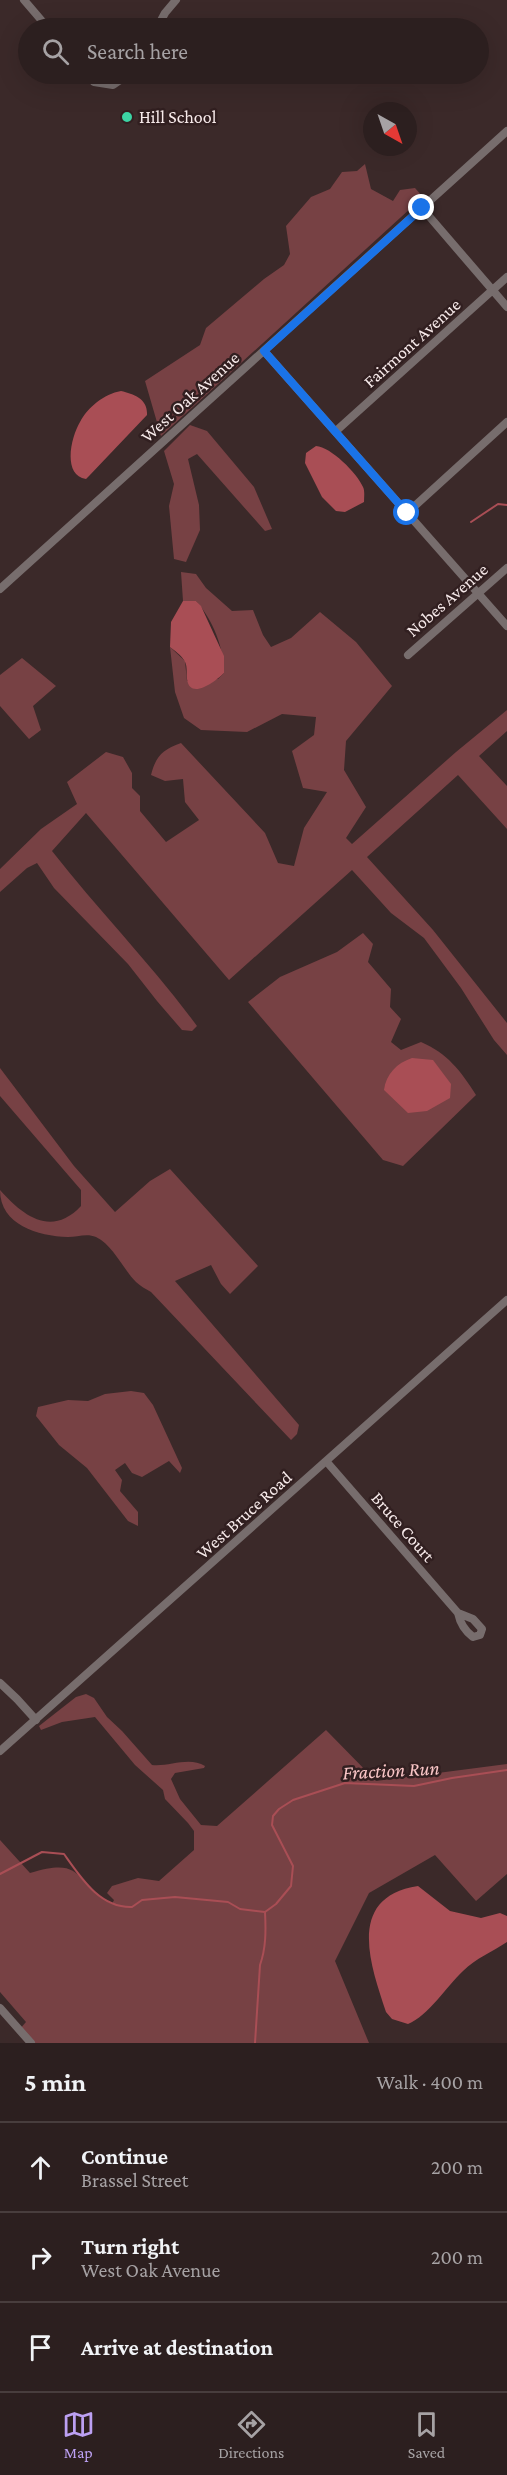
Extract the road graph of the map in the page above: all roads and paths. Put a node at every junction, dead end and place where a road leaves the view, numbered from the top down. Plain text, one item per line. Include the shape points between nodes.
1 (24, 0) edge
2 (176, 0) edge
3 (39, 18) edge
4 (164, 18) edge
5 (507, 131) edge
6 (422, 208) junction
7 (507, 277) edge
8 (492, 290) junction
9 (507, 307) edge
10 (264, 351) junction
11 (507, 422) edge
12 (336, 431) junction
13 (407, 513) junction
14 (507, 568) edge
15 (0, 589) edge
16 (478, 594) junction
17 (507, 626) edge
18 (408, 655) dead end
19 (507, 1300) edge
20 (326, 1461) junction
21 (458, 1613) dead end
22 (0, 1683) edge
23 (36, 1720) junction
24 (0, 1751) edge
25 (0, 2008) edge
26 (31, 2043) edge

1 - 3 street
2 - 4 street
5 - 6 street, West Oak Avenue
6 - 8 street
6 - 10 street, West Oak Avenue
7 - 8 street, Fairmont Avenue
8 - 9 street
8 - 12 street, Fairmont Avenue
10 - 12 street
10 - 15 street, West Oak Avenue
11 - 13 street
12 - 13 street
13 - 16 street
14 - 16 street, Nobes Avenue
16 - 17 street
16 - 18 street, Nobes Avenue
19 - 20 street, West Bruce Road
20 - 21 street, Bruce Court
20 - 23 street, West Bruce Road
22 - 23 street
23 - 24 street, West Bruce Road
25 - 26 street

